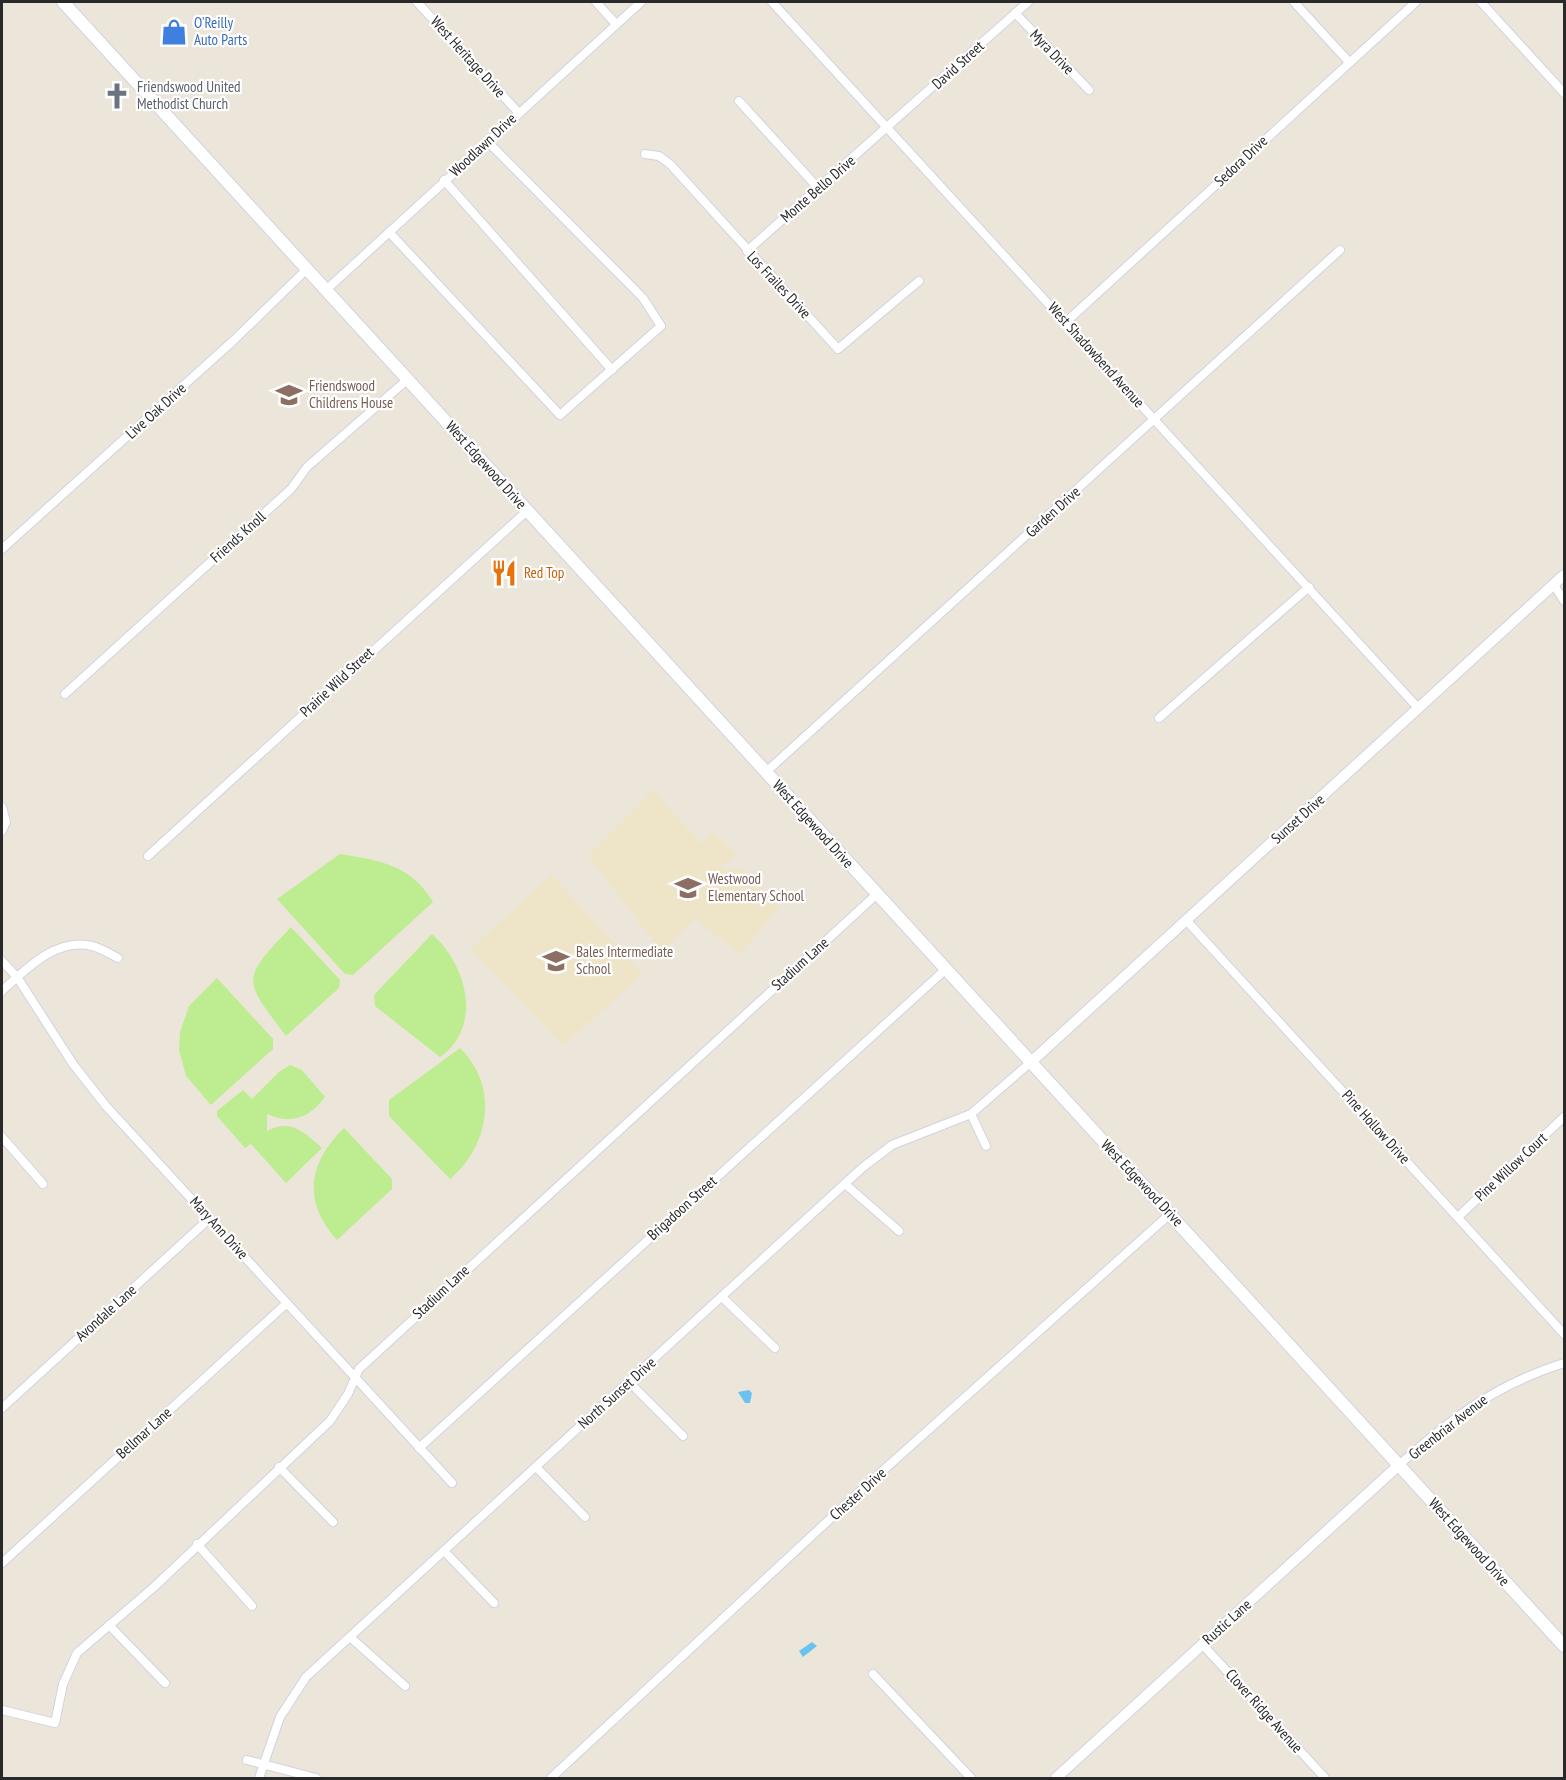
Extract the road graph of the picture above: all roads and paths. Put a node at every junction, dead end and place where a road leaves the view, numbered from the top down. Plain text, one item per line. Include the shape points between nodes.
1 (63, 2) edge
2 (417, 2) edge
3 (596, 2) edge
4 (641, 2) edge
5 (772, 2) edge
6 (1028, 2) edge
7 (1293, 2) edge
8 (1416, 2) edge
9 (1481, 2) edge
10 (1015, 14) junction
11 (616, 24) junction
12 (1349, 62) junction
13 (1089, 90) dead end
14 (1564, 93) edge
15 (739, 101) dead end
16 (518, 112) junction
17 (888, 128) junction
18 (487, 141) junction
19 (645, 154) dead end
20 (444, 180) junction
21 (819, 189) junction
22 (388, 232) junction
23 (1340, 250) dead end
24 (747, 251) junction
25 (307, 269) junction
26 (919, 281) dead end
27 (326, 290) junction
28 (1066, 322) junction
29 (612, 370) junction
30 (408, 380) junction
31 (1155, 419) junction
32 (527, 511) junction
33 (2, 549) edge
34 (1564, 576) edge
35 (1554, 585) junction
36 (1309, 587) junction
37 (1564, 600) edge
38 (65, 694) dead end
39 (1419, 709) junction
40 (1159, 718) dead end
41 (766, 772) junction
42 (2, 807) edge
43 (2, 831) edge
44 (148, 856) dead end
45 (877, 894) junction
46 (1187, 921) junction
47 (118, 958) dead end
48 (2, 961) edge
49 (946, 969) junction
50 (17, 977) junction
51 (2, 991) edge
52 (1031, 1062) junction
53 (971, 1114) junction
54 (1564, 1117) edge
55 (2, 1137) edge
56 (986, 1146) dead end
57 (43, 1184) dead end
58 (845, 1184) junction
59 (1170, 1214) junction
60 (1458, 1217) junction
61 (210, 1218) junction
62 (899, 1231) dead end
63 (722, 1297) junction
64 (287, 1303) junction
65 (1564, 1334) edge
66 (775, 1348) dead end
67 (1564, 1363) edge
68 (355, 1378) junction
69 (629, 1382) junction
70 (2, 1408) edge
71 (683, 1436) dead end
72 (419, 1448) junction
73 (1399, 1465) junction
74 (279, 1467) junction
75 (536, 1467) junction
76 (452, 1483) dead end
77 (585, 1517) dead end
78 (333, 1522) dead end
79 (197, 1544) junction
80 (444, 1551) junction
81 (2, 1563) edge
82 (494, 1603) dead end
83 (252, 1606) dead end
84 (110, 1625) junction
85 (350, 1637) junction
86 (1202, 1644) junction
87 (1564, 1647) edge
88 (873, 1674) dead end
89 (165, 1683) dead end
90 (405, 1686) dead end
91 (2, 1710) edge
92 (247, 1760) dead end
93 (262, 1764) junction
94 (259, 1779) edge
95 (316, 1779) edge
96 (551, 1779) edge
97 (971, 1779) edge
98 (1056, 1779) edge
99 (1325, 1779) edge

1 - 25 main road, West Edgewood Drive
2 - 16 street, West Heritage Drive
3 - 11 street
4 - 11 street, Woodlawn Drive
5 - 17 street, West Shadowbend Avenue
6 - 10 street, David Street
7 - 12 street
8 - 12 street, Sedora Drive
9 - 14 street
10 - 13 street, Myra Drive
10 - 17 street, David Street
11 - 16 street, Woodlawn Drive
12 - 28 street, Sedora Drive
15 - 21 street
16 - 18 street, Woodlawn Drive
17 - 21 street, Monte Bello Drive
17 - 28 street, West Shadowbend Avenue
18 - 20 street, Woodlawn Drive
18 - 29 street via 643,298 661,326
19 - 24 street, Los Frailes Drive via 659,156 670,164
20 - 22 street, Woodlawn Drive
20 - 29 street
21 - 24 street, Monte Bello Drive
22 - 27 street, Woodlawn Drive
22 - 29 street via 560,415
23 - 31 street, Garden Drive
24 - 26 street, Los Frailes Drive via 838,349
25 - 27 main road, West Edgewood Drive
25 - 33 street, Live Oak Drive
27 - 30 main road, West Edgewood Drive
28 - 31 street, West Shadowbend Avenue
30 - 32 main road, West Edgewood Drive
30 - 38 street, Friends Knoll via 307,467 291,489
31 - 36 street, West Shadowbend Avenue
31 - 41 street, Garden Drive
32 - 41 main road, West Edgewood Drive
32 - 44 street, Prairie Wild Street
34 - 35 street, Sunset Drive
35 - 37 street
35 - 39 street, Sunset Drive
36 - 39 street, West Shadowbend Avenue
36 - 40 street
39 - 46 street, Sunset Drive
41 - 45 main road, West Edgewood Drive
42 - 43 street via 6,822
45 - 49 main road, West Edgewood Drive
45 - 68 street, Stadium Lane via 423,1309 359,1369
46 - 52 street, Sunset Drive
46 - 60 street, Pine Hollow Drive
47 - 50 street via 92,946 74,945 32,962
48 - 50 street, Mary Ann Drive
49 - 52 main road, West Edgewood Drive
49 - 72 street, Brigadoon Street
50 - 51 street
50 - 61 street, Mary Ann Drive via 73,1064 106,1106
52 - 53 street, North Sunset Drive
52 - 59 main road, West Edgewood Drive
53 - 56 street
53 - 58 street, North Sunset Drive via 892,1145
54 - 60 street, Pine Willow Court
55 - 57 street
58 - 62 street
58 - 63 street, North Sunset Drive
59 - 73 main road, West Edgewood Drive
59 - 96 street, Chester Drive via 860,1492
60 - 65 street, Pine Hollow Drive
61 - 64 street, Mary Ann Drive
61 - 70 street, Avondale Lane
63 - 66 street
63 - 69 street, North Sunset Drive
64 - 68 street, Mary Ann Drive
64 - 81 street, Bellmar Lane
67 - 73 street, Greenbriar Avenue via 1500,1388 1432,1435
68 - 72 street, Mary Ann Drive
68 - 74 street, Stadium Lane via 330,1421
69 - 71 street
69 - 75 street, North Sunset Drive
72 - 76 street, Mary Ann Drive
73 - 86 street, Rustic Lane
73 - 87 main road, West Edgewood Drive
74 - 78 street
74 - 79 street, Stadium Lane
75 - 77 street
75 - 80 street, North Sunset Drive
79 - 83 street
79 - 84 street, Stadium Lane
80 - 82 street
80 - 85 street, North Sunset Drive
84 - 89 street
84 - 91 street, Stadium Lane via 77,1653 63,1684 55,1723
85 - 90 street
85 - 93 street, North Sunset Drive via 306,1677 280,1717
86 - 98 street, Rustic Lane
86 - 99 street, Clover Ridge Avenue
88 - 97 street
92 - 93 street
93 - 94 street, North Sunset Drive
93 - 95 street

